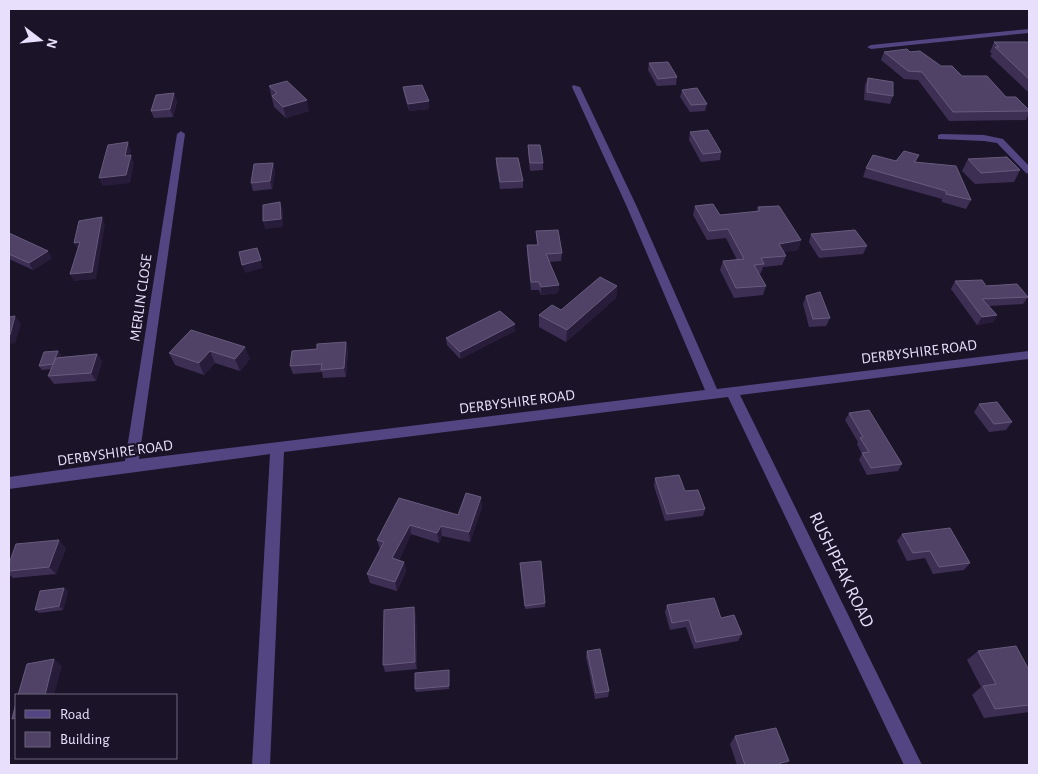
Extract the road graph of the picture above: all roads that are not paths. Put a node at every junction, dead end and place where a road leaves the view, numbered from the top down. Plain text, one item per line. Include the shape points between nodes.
1 (1029, 31) edge
2 (871, 47) dead end
3 (576, 87) dead end
4 (181, 134) dead end
5 (941, 137) dead end
6 (1029, 171) edge
7 (1029, 354) edge
8 (732, 392) junction
9 (713, 394) junction
10 (277, 449) junction
11 (132, 466) junction
12 (9, 483) edge
13 (261, 765) edge
14 (913, 765) edge

1 - 2 street
3 - 9 street
4 - 11 street, MERLIN CLOSE
5 - 6 street via 1000,141
7 - 8 street, DERBYSHIRE ROAD
8 - 9 street, DERBYSHIRE ROAD
8 - 14 street, RUSHPEAK ROAD
9 - 10 street, DERBYSHIRE ROAD
10 - 11 street, DERBYSHIRE ROAD
10 - 13 street
11 - 12 street, DERBYSHIRE ROAD

